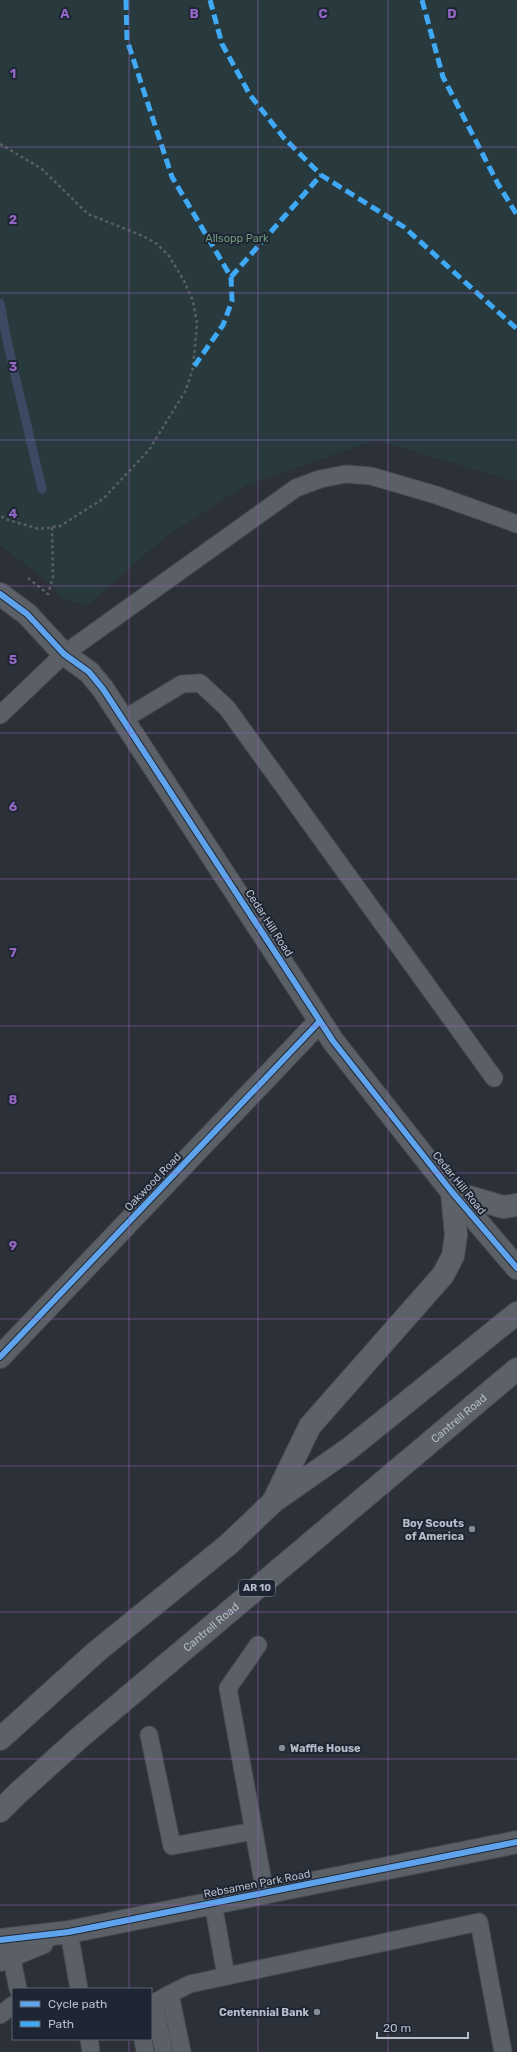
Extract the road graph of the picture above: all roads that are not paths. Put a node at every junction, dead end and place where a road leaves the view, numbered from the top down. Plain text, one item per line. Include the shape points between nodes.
1 (517, 524) edge
2 (0, 594) edge
3 (64, 654) junction
4 (0, 715) edge
5 (124, 720) junction
6 (320, 1020) junction
7 (494, 1078) dead end
8 (452, 1192) junction
9 (517, 1205) edge
10 (517, 1268) edge
11 (517, 1313) edge
12 (0, 1357) edge
13 (517, 1369) edge
14 (273, 1502) junction
15 (258, 1645) dead end
16 (149, 1734) dead end
17 (0, 1739) edge
18 (0, 1811) edge
19 (254, 1831) junction
20 (517, 1842) edge
21 (265, 1893) junction
22 (213, 1903) junction
23 (69, 1932) junction
24 (4, 1952) edge
25 (226, 1976) junction
26 (18, 1988) edge
27 (79, 1988) edge
28 (170, 1994) junction
29 (153, 2005) edge
30 (12, 2006) edge
31 (0, 2015) edge
32 (89, 2040) edge
33 (143, 2040) edge
34 (91, 2052) edge
35 (145, 2052) edge
36 (164, 2052) edge
37 (182, 2052) edge
38 (503, 2052) edge

1 - 3 lane via 436,495 371,476 346,474 320,479 296,488
2 - 3 street, Cedar Hill Road via 27,614
3 - 4 lane
3 - 5 street, Cedar Hill Road via 89,672
5 - 6 street, Cedar Hill Road
5 - 7 lane via 182,684 200,683 227,708
6 - 8 street, Cedar Hill Road via 333,1041
6 - 12 street, Oakwood Road
8 - 9 main road via 503,1207
8 - 10 street, Cedar Hill Road
8 - 14 main road via 456,1235 453,1256 443,1275 310,1426
11 - 14 main road via 350,1448
13 - 18 main road, Cantrell Road / AR 10 via 78,1740
14 - 17 main road via 229,1544 96,1652
15 - 19 lane via 228,1688
16 - 19 lane via 172,1846
19 - 21 lane
20 - 21 street, Rebsamen Park Road
21 - 22 street, Rebsamen Park Road
22 - 23 street, Rebsamen Park Road
22 - 25 lane
23 - 24 street, Rebsamen Park Road
23 - 27 lane
24 - 26 lane
25 - 28 lane via 190,1984
25 - 38 lane via 479,1922
28 - 29 lane
28 - 37 lane
29 - 36 lane
30 - 31 lane
32 - 34 lane
33 - 35 lane

